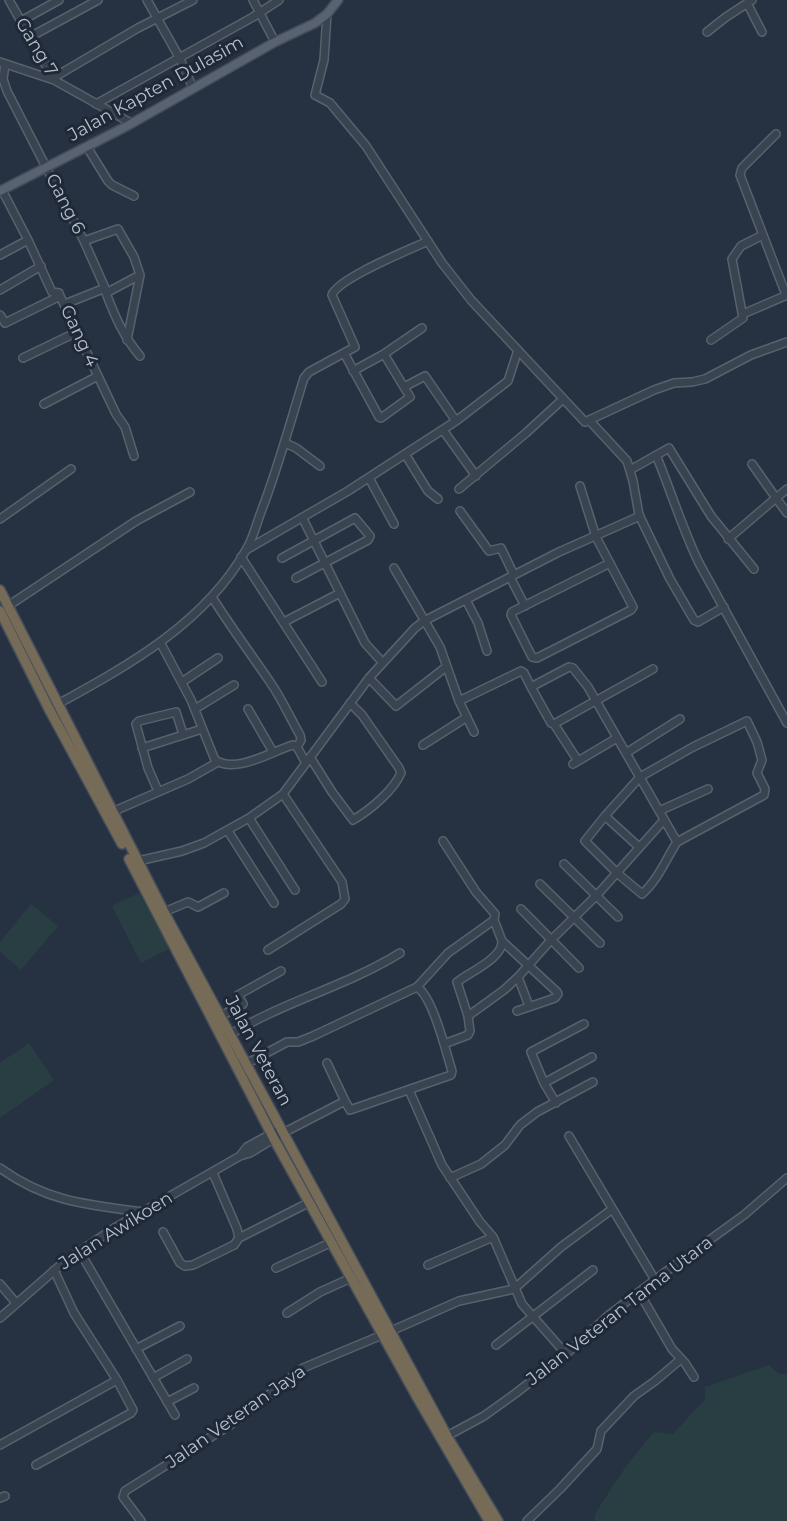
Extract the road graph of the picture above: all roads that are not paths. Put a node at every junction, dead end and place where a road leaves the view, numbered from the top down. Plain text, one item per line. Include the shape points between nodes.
1 (9, 0) edge
2 (59, 0) edge
3 (98, 0) edge
4 (147, 0) edge
5 (193, 0) edge
6 (253, 0) edge
7 (279, 0) edge
8 (338, 0) edge
9 (750, 1) edge
10 (260, 12) junction
11 (327, 14) junction
12 (158, 18) junction
13 (21, 21) junction
14 (708, 32) dead end
15 (762, 32) dead end
16 (30, 37) junction
17 (275, 42) junction
18 (179, 57) junction
19 (2, 63) edge
20 (53, 79) junction
21 (193, 88) junction
22 (96, 104) junction
23 (131, 123) junction
24 (776, 134) dead end
25 (87, 147) junction
26 (46, 168) junction
27 (1, 190) edge
28 (134, 195) dead end
29 (763, 235) junction
30 (28, 240) junction
31 (84, 241) junction
32 (428, 242) junction
33 (0, 255) edge
34 (40, 266) junction
35 (140, 275) junction
36 (0, 290) edge
37 (105, 290) junction
38 (787, 295) edge
39 (60, 296) junction
40 (65, 304) junction
41 (0, 315) edge
42 (743, 315) junction
43 (422, 328) dead end
44 (77, 332) junction
45 (127, 340) junction
46 (711, 340) dead end
47 (787, 342) edge
48 (518, 350) junction
49 (344, 354) junction
50 (384, 354) junction
51 (140, 356) dead end
52 (23, 358) dead end
53 (353, 371) junction
54 (98, 376) junction
55 (404, 387) junction
56 (563, 399) junction
57 (44, 404) dead end
58 (589, 420) junction
59 (456, 421) junction
60 (443, 430) junction
61 (285, 443) junction
62 (405, 454) junction
63 (656, 455) junction
64 (134, 456) dead end
65 (752, 464) dead end
66 (320, 466) dead end
67 (70, 469) dead end
68 (630, 470) junction
69 (476, 476) junction
70 (369, 478) junction
71 (580, 486) dead end
72 (459, 489) dead end
73 (787, 489) edge
74 (190, 492) dead end
75 (776, 498) junction
76 (438, 500) dead end
77 (460, 511) dead end
78 (787, 513) edge
79 (640, 516) junction
80 (0, 519) edge
81 (303, 519) junction
82 (394, 524) dead end
83 (596, 537) junction
84 (728, 539) junction
85 (314, 541) junction
86 (246, 550) junction
87 (241, 557) junction
88 (282, 558) dead end
89 (324, 562) junction
90 (610, 562) junction
91 (394, 568) dead end
92 (754, 569) dead end
93 (512, 576) junction
94 (296, 578) dead end
95 (0, 590) edge
96 (340, 592) junction
97 (212, 597) junction
98 (466, 600) junction
99 (525, 606) junction
100 (724, 607) junction
101 (4, 608) edge
102 (424, 621) junction
103 (284, 622) junction
104 (160, 642) junction
105 (487, 651) dead end
106 (218, 658) dead end
107 (382, 662) junction
108 (446, 667) junction
109 (653, 669) dead end
110 (369, 678) junction
111 (182, 682) junction
112 (322, 682) dead end
113 (234, 685) dead end
114 (531, 687) junction
115 (45, 690) junction
116 (459, 701) junction
117 (350, 702) junction
118 (596, 702) junction
119 (58, 704) junction
120 (195, 709) junction
121 (248, 709) dead end
122 (467, 717) junction
123 (680, 719) dead end
124 (787, 723) edge
125 (554, 724) junction
126 (202, 729) junction
127 (474, 732) dead end
128 (183, 735) junction
129 (617, 738) junction
130 (423, 745) dead end
131 (297, 747) junction
132 (142, 748) junction
133 (273, 752) junction
134 (626, 753) junction
135 (308, 760) junction
136 (218, 762) junction
137 (640, 777) junction
138 (708, 789) dead end
139 (158, 791) junction
140 (283, 794) junction
141 (659, 811) junction
142 (112, 812) junction
143 (605, 816) junction
144 (249, 818) junction
145 (664, 820) junction
146 (228, 831) junction
147 (444, 841) dead end
148 (677, 842) junction
149 (639, 847) junction
150 (138, 861) junction
151 (564, 864) dead end
152 (617, 873) junction
153 (540, 884) dead end
154 (295, 890) dead end
155 (224, 892) dead end
156 (597, 895) junction
157 (274, 903) dead end
158 (521, 909) dead end
159 (164, 912) junction
160 (618, 916) dead end
161 (573, 917) junction
162 (494, 920) junction
163 (551, 940) junction
164 (502, 941) junction
165 (600, 943) dead end
166 (268, 950) dead end
167 (400, 952) dead end
168 (528, 966) junction
169 (579, 968) dead end
170 (281, 971) dead end
171 (518, 977) junction
172 (417, 987) junction
173 (529, 1006) junction
174 (517, 1011) dead end
175 (221, 1016) junction
176 (468, 1016) junction
177 (584, 1024) dead end
178 (231, 1034) junction
179 (444, 1044) junction
180 (592, 1057) dead end
181 (327, 1063) dead end
182 (246, 1064) junction
183 (593, 1082) dead end
184 (544, 1083) junction
185 (409, 1090) junction
186 (345, 1101) junction
187 (556, 1103) junction
188 (277, 1133) junction
189 (569, 1136) dead end
190 (0, 1168) edge
191 (213, 1173) junction
192 (450, 1178) junction
193 (787, 1178) edge
194 (310, 1202) junction
195 (611, 1210) junction
196 (144, 1212) junction
197 (163, 1232) dead end
198 (493, 1237) junction
199 (239, 1238) junction
200 (332, 1242) junction
201 (80, 1252) junction
202 (428, 1265) dead end
203 (276, 1268) dead end
204 (54, 1270) junction
205 (593, 1270) dead end
206 (351, 1278) junction
207 (654, 1280) junction
208 (0, 1284) edge
209 (514, 1288) junction
210 (639, 1292) junction
211 (16, 1303) junction
212 (287, 1313) dead end
213 (533, 1317) junction
214 (0, 1318) edge
215 (180, 1326) dead end
216 (386, 1333) junction
217 (496, 1345) dead end
218 (136, 1350) junction
219 (566, 1354) junction
220 (187, 1359) dead end
221 (681, 1359) junction
222 (694, 1377) dead end
223 (153, 1378) junction
224 (117, 1380) junction
225 (194, 1388) dead end
226 (167, 1402) junction
227 (175, 1415) dead end
228 (447, 1436) junction
229 (0, 1446) edge
230 (36, 1465) dead end
231 (141, 1521) edge
232 (489, 1521) edge
233 (498, 1521) edge
234 (527, 1521) edge

1 - 13 street, Gang 7
2 - 13 street
3 - 16 street
4 - 12 street
5 - 12 street
6 - 10 street
7 - 10 street
8 - 11 main road
9 - 14 street
9 - 15 street
10 - 17 street
10 - 18 street
11 - 17 main road, Jalan Kapten Dulasim
11 - 32 street via 324,60 315,95 330,103 366,146
12 - 18 street
12 - 20 street
13 - 16 street, Gang 7
16 - 20 street, Gang 7
17 - 21 main road, Jalan Kapten Dulasim
18 - 21 street
18 - 22 street
19 - 20 street
19 - 26 street, Gang 6 via 7,91
20 - 22 street, Gang 7
21 - 23 main road, Jalan Kapten Dulasim
22 - 23 street, Gang 7
23 - 25 main road, Jalan Kapten Dulasim
24 - 29 street via 741,172
25 - 26 main road, Jalan Kapten Dulasim
25 - 28 street via 112,185
26 - 27 main road, Jalan Kapten Dulasim
26 - 31 street, Gang 6
27 - 30 street, Gang 4
29 - 38 street
29 - 42 street via 741,246 732,259
30 - 33 street
30 - 34 street, Gang 4
31 - 35 street via 119,229
31 - 37 street, Gang 6
32 - 48 street via 471,300
32 - 49 street via 352,277 333,291 356,346
34 - 36 street
34 - 39 street, Gang 4 via 52,292
35 - 37 street
35 - 45 street
37 - 40 street
37 - 45 street, Gang 6
38 - 42 street
39 - 40 street, Gang 4
39 - 41 street via 5,322
40 - 44 street, Gang 4
42 - 46 street via 739,322
43 - 50 street
44 - 52 street
44 - 54 street, Gang 4
45 - 51 street, Gang 6
47 - 58 street via 705,379 674,382
48 - 56 street
48 - 59 street via 509,379
49 - 53 street
49 - 61 street via 304,378
50 - 53 street
50 - 55 street
53 - 55 street via 381,418 410,397
54 - 57 street
54 - 64 street, Gang 4 via 125,427
55 - 59 street via 425,376
56 - 58 street via 585,422
56 - 69 street
58 - 68 street via 621,453
59 - 60 street
60 - 62 street
60 - 69 street
61 - 66 street
61 - 86 street
62 - 70 street
62 - 76 street
63 - 68 street
63 - 84 street via 671,449
63 - 100 street via 686,536
65 - 75 street
67 - 80 street
68 - 79 street
69 - 72 street
70 - 81 street
70 - 82 street
71 - 83 street
73 - 75 street
74 - 101 street via 135,521
75 - 78 street
75 - 84 street
77 - 93 street via 489,551 501,548
79 - 83 street
79 - 100 street via 694,620 698,622
81 - 85 street
81 - 86 street
83 - 90 street
83 - 93 street
84 - 92 street
85 - 88 street
85 - 89 street
85 - 89 street via 355,518 369,536
86 - 87 street
87 - 97 street
87 - 103 street
89 - 94 street
89 - 96 street
90 - 99 street
90 - 99 street via 633,608 537,658 532,657 511,615
91 - 102 street
93 - 98 street
93 - 99 street
95 - 101 highway, Jalan Veteran
96 - 103 street
96 - 107 street via 365,643
97 - 104 street
97 - 131 street via 270,682 300,735
98 - 102 street
98 - 105 street
100 - 124 street
101 - 115 highway, Jalan Veteran
102 - 107 street
102 - 108 street via 440,647
103 - 112 street
104 - 111 street
104 - 119 street via 122,669
106 - 111 street
107 - 110 street
108 - 110 street via 396,706
108 - 116 street
109 - 118 street
110 - 117 street
111 - 120 street
113 - 120 street
114 - 116 street via 520,671
114 - 118 street via 571,667
114 - 125 street
115 - 119 highway, Jalan Veteran
115 - 188 highway, Jalan Veteran
116 - 122 street
117 - 135 street
117 - 135 street via 399,768 398,778 353,820
118 - 125 street
118 - 129 street
119 - 142 highway, Jalan Veteran
120 - 126 street
121 - 133 street
122 - 127 street
122 - 130 street
123 - 134 street
125 - 129 street via 575,763
126 - 128 street
126 - 136 street
128 - 132 street
128 - 132 street via 176,712 139,721 136,727
129 - 134 street
131 - 133 street
131 - 135 street
132 - 139 street
133 - 136 street via 245,763
134 - 137 street
135 - 140 street
136 - 139 street
137 - 141 street
137 - 143 street
137 - 148 street via 744,721 748,723 762,760 757,773 764,795
138 - 141 street
139 - 142 street
140 - 144 street
140 - 166 street via 342,882 345,898
141 - 145 street
142 - 150 highway, Jalan Veteran
143 - 149 street
143 - 152 street via 585,841
144 - 146 street
144 - 154 street
145 - 148 street
145 - 149 street
146 - 150 street via 194,847
146 - 157 street
147 - 162 street via 495,914
148 - 152 street via 657,878 642,894
149 - 152 street
150 - 159 highway, Jalan Veteran
151 - 156 street
152 - 156 street
153 - 161 street
155 - 159 street via 198,908 188,902
156 - 160 street
156 - 161 street
158 - 163 street
159 - 175 highway, Jalan Veteran
161 - 163 street
161 - 165 street
162 - 164 street
162 - 172 street via 448,953
163 - 168 street
163 - 169 street
164 - 168 street
164 - 176 street via 496,955 458,982
167 - 178 street via 379,966 273,1011
168 - 171 street
168 - 173 street via 558,994
170 - 175 street via 238,995 243,1004
171 - 173 street
171 - 176 street
172 - 179 street via 430,1004
172 - 182 street via 321,1033 287,1042
173 - 174 street
175 - 178 highway, Jalan Veteran
176 - 179 street via 470,1033
177 - 184 street via 531,1052
178 - 182 highway, Jalan Veteran
179 - 185 street via 451,1075
180 - 184 street
181 - 186 street
182 - 188 highway, Jalan Veteran
183 - 187 street
184 - 187 street
185 - 186 street via 350,1110
185 - 192 street
186 - 188 street, Jalan Awikoen
187 - 192 street via 520,1125 505,1145 481,1164
188 - 191 street, Jalan Awikoen
188 - 194 highway, Jalan Veteran
188 - 216 highway, Jalan Veteran
189 - 195 street
190 - 196 street via 41,1193 84,1205
191 - 196 street, Jalan Awikoen
191 - 199 street
192 - 198 street
193 - 207 street, Jalan Veteran Tama Utara via 744,1215
194 - 199 street
194 - 200 highway, Jalan Veteran
195 - 207 street
195 - 209 street
196 - 201 street, Jalan Awikoen
197 - 199 street via 185,1266 234,1245
198 - 202 street
198 - 209 street
200 - 203 street
200 - 206 highway, Jalan Veteran
201 - 204 street, Jalan Awikoen
201 - 218 street
204 - 211 street, Jalan Awikoen
204 - 224 street via 74,1313
205 - 213 street
206 - 212 street
206 - 216 highway, Jalan Veteran
207 - 210 street, Jalan Veteran Tama Utara
208 - 211 street
209 - 213 street
209 - 216 street via 459,1301
210 - 219 street, Jalan Veteran Tama Utara
210 - 221 street
211 - 214 street, Jalan Awikoen
213 - 217 street
213 - 219 street
215 - 218 street
216 - 228 highway, Jalan Veteran
216 - 231 street, Jalan Veteran Jaya via 303,1368 230,1425 125,1491 124,1498
216 - 232 highway, Jalan Veteran
218 - 223 street
219 - 228 street, Jalan Veteran Tama Utara via 484,1416
220 - 223 street
221 - 222 street
221 - 234 street via 633,1396 601,1431 597,1449
223 - 226 street
224 - 229 street
224 - 230 street via 134,1409 132,1412
225 - 226 street
226 - 227 street
228 - 233 highway, Jalan Veteran

